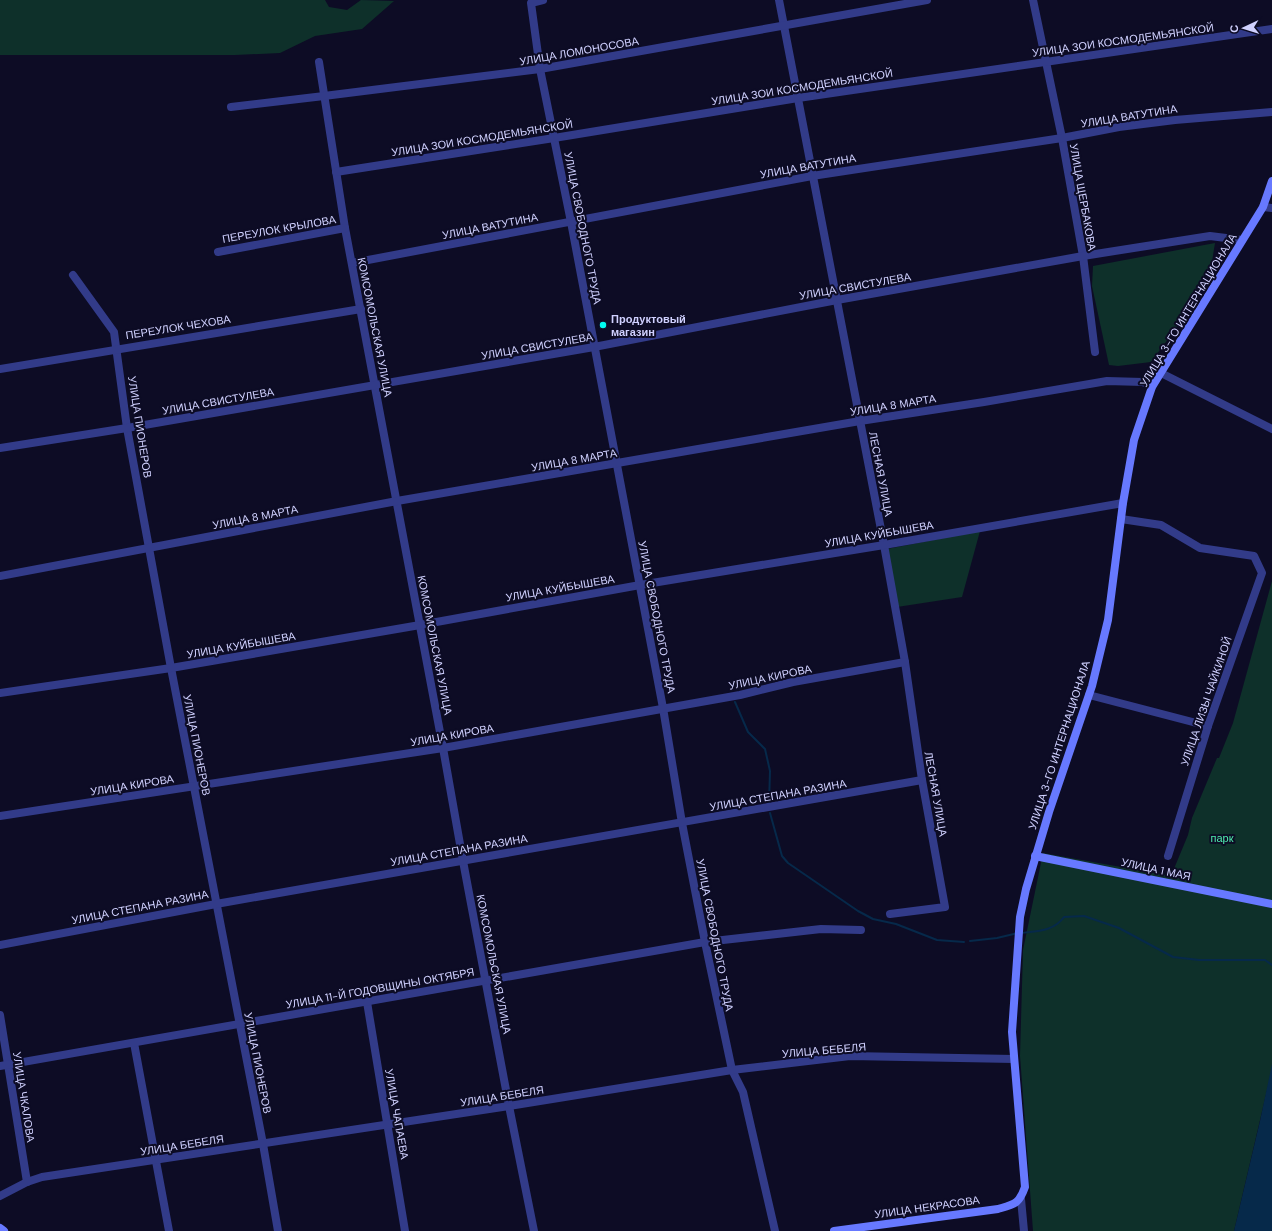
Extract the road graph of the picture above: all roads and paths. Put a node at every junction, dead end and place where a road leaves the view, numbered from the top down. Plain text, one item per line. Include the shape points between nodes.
1 (543, 0) edge
2 (779, 0) edge
3 (927, 0) edge
4 (1033, 0) edge
5 (784, 26) junction
6 (1272, 29) edge
7 (319, 62) dead end
8 (1046, 62) junction
9 (540, 69) junction
10 (324, 96) junction
11 (798, 98) junction
12 (232, 107) dead end
13 (1272, 112) edge
14 (554, 138) junction
15 (1062, 138) junction
16 (336, 172) junction
17 (812, 176) junction
18 (1272, 181) edge
19 (1263, 207) junction
20 (1272, 208) edge
21 (571, 222) junction
22 (345, 228) junction
23 (1242, 240) junction
24 (218, 252) dead end
25 (1082, 256) junction
26 (352, 263) junction
27 (73, 274) dead end
28 (836, 300) junction
29 (360, 309) junction
30 (594, 347) junction
31 (117, 349) junction
32 (1095, 352) dead end
33 (0, 369) edge
34 (1161, 373) junction
35 (375, 385) junction
36 (1152, 387) junction
37 (860, 421) junction
38 (127, 428) junction
39 (1272, 429) edge
40 (0, 448) edge
41 (617, 464) junction
42 (397, 500) junction
43 (1123, 502) junction
44 (1122, 519) junction
45 (884, 544) junction
46 (149, 548) junction
47 (0, 576) edge
48 (640, 585) junction
49 (420, 625) junction
50 (905, 662) junction
51 (171, 668) junction
52 (0, 693) edge
53 (1089, 695) junction
54 (663, 708) junction
55 (1208, 726) junction
56 (443, 748) junction
57 (922, 780) junction
58 (194, 787) junction
59 (0, 816) edge
60 (682, 823) junction
61 (1035, 856) junction
62 (1168, 856) dead end
63 (463, 861) junction
64 (216, 904) junction
65 (1272, 904) edge
66 (890, 914) dead end
67 (861, 930) dead end
68 (705, 942) junction
69 (0, 945) edge
70 (486, 980) junction
71 (367, 1002) junction
72 (0, 1015) edge
73 (240, 1024) junction
74 (134, 1042) junction
75 (1014, 1059) junction
76 (4, 1066) edge
77 (732, 1070) junction
78 (509, 1106) junction
79 (387, 1125) junction
80 (263, 1144) junction
81 (156, 1160) junction
82 (27, 1182) junction
83 (0, 1196) edge
84 (1020, 1199) junction
85 (0, 1228) edge
86 (4, 1231) edge
87 (169, 1231) edge
88 (278, 1231) edge
89 (405, 1231) edge
90 (534, 1231) edge
91 (775, 1231) edge
92 (834, 1231) edge
93 (1024, 1231) edge

1 - 9 street, УЛИЦА СВОБОДНОГО ТРУДА via 531,3
2 - 5 street, ЛЕСНАЯ УЛИЦА
3 - 5 street, УЛИЦА ЛОМОНОСОВА
4 - 8 street, УЛИЦА ЩЕРБАКОВА
5 - 9 street, УЛИЦА ЛОМОНОСОВА
5 - 11 street, ЛЕСНАЯ УЛИЦА
6 - 8 street, УЛИЦА ЗОИ КОСМОДЕМЬЯНСКОЙ
7 - 10 street, КОМСОМОЛЬСКАЯ УЛИЦА
8 - 11 street, УЛИЦА ЗОИ КОСМОДЕМЬЯНСКОЙ
8 - 15 street, УЛИЦА ЩЕРБАКОВА
9 - 10 street, УЛИЦА ЛОМОНОСОВА
9 - 14 street, УЛИЦА СВОБОДНОГО ТРУДА
10 - 12 street, УЛИЦА ЛОМОНОСОВА
10 - 16 street, КОМСОМОЛЬСКАЯ УЛИЦА
11 - 14 street, УЛИЦА ЗОИ КОСМОДЕМЬЯНСКОЙ
11 - 17 street, ЛЕСНАЯ УЛИЦА
13 - 15 street, УЛИЦА ВАТУТИНА via 1175,120
14 - 16 street, УЛИЦА ЗОИ КОСМОДЕМЬЯНСКОЙ
14 - 21 street, УЛИЦА СВОБОДНОГО ТРУДА
15 - 17 street, УЛИЦА ВАТУТИНА
15 - 25 street, УЛИЦА ЩЕРБАКОВА
16 - 22 street, КОМСОМОЛЬСКАЯ УЛИЦА
17 - 21 street, УЛИЦА ВАТУТИНА
17 - 28 street, ЛЕСНАЯ УЛИЦА
18 - 19 main road, УЛИЦА 3-ГО ИНТЕРНАЦИОНАЛА
19 - 20 street
19 - 23 main road, УЛИЦА 3-ГО ИНТЕРНАЦИОНАЛА
21 - 26 street, УЛИЦА ВАТУТИНА
21 - 30 street, УЛИЦА СВОБОДНОГО ТРУДА
22 - 24 street, ПЕРЕУЛОК КРЫЛОВА
22 - 26 street, КОМСОМОЛЬСКАЯ УЛИЦА
23 - 25 street, УЛИЦА СВИСТУЛЕВА via 1210,236
23 - 34 main road, УЛИЦА 3-ГО ИНТЕРНАЦИОНАЛА
25 - 28 street, УЛИЦА СВИСТУЛЕВА
25 - 32 street, УЛИЦА ЩЕРБАКОВА
26 - 29 street, КОМСОМОЛЬСКАЯ УЛИЦА
27 - 31 street, УЛИЦА ПИОНЕРОВ via 114,332
28 - 30 street, УЛИЦА СВИСТУЛЕВА
28 - 37 street, ЛЕСНАЯ УЛИЦА
29 - 31 street, ПЕРЕУЛОК ЧЕХОВА
29 - 35 street, КОМСОМОЛЬСКАЯ УЛИЦА
30 - 35 street, УЛИЦА СВИСТУЛЕВА
30 - 41 street, УЛИЦА СВОБОДНОГО ТРУДА
31 - 33 street, ПЕРЕУЛОК ЧЕХОВА
31 - 38 street, УЛИЦА ПИОНЕРОВ
34 - 36 main road, УЛИЦА 3-ГО ИНТЕРНАЦИОНАЛА
34 - 39 street
35 - 38 street, УЛИЦА СВИСТУЛЕВА
35 - 42 street, КОМСОМОЛЬСКАЯ УЛИЦА
36 - 37 street, УЛИЦА 8 МАРТА via 1143,382 1107,381
36 - 43 main road, УЛИЦА 3-ГО ИНТЕРНАЦИОНАЛА via 1134,440
37 - 41 street, УЛИЦА 8 МАРТА
37 - 45 street, ЛЕСНАЯ УЛИЦА
38 - 40 street, УЛИЦА СВИСТУЛЕВА
38 - 46 street, УЛИЦА ПИОНЕРОВ
41 - 42 street, УЛИЦА 8 МАРТА
41 - 48 street, УЛИЦА СВОБОДНОГО ТРУДА
42 - 46 street, УЛИЦА 8 МАРТА
42 - 49 street, КОМСОМОЛЬСКАЯ УЛИЦА
43 - 44 main road, УЛИЦА 3-ГО ИНТЕРНАЦИОНАЛА
43 - 45 street, УЛИЦА КУЙБЫШЕВА
44 - 53 main road, УЛИЦА 3-ГО ИНТЕРНАЦИОНАЛА via 1108,620
44 - 55 street, УЛИЦА ЛИЗЫ ЧАЙКИНОЙ via 1161,525 1200,548 1254,556 1262,573
45 - 48 street, УЛИЦА КУЙБЫШЕВА
45 - 50 street, ЛЕСНАЯ УЛИЦА
46 - 47 street, УЛИЦА 8 МАРТА
46 - 51 street, УЛИЦА ПИОНЕРОВ
48 - 49 street, УЛИЦА КУЙБЫШЕВА
48 - 54 street, УЛИЦА СВОБОДНОГО ТРУДА
49 - 51 street, УЛИЦА КУЙБЫШЕВА
49 - 56 street, КОМСОМОЛЬСКАЯ УЛИЦА
50 - 54 street, УЛИЦА КИРОВА
50 - 57 street, ЛЕСНАЯ УЛИЦА
51 - 52 street, УЛИЦА КУЙБЫШЕВА
51 - 58 street, УЛИЦА ПИОНЕРОВ
53 - 55 street
53 - 61 main road, УЛИЦА 3-ГО ИНТЕРНАЦИОНАЛА
54 - 56 street, УЛИЦА КИРОВА
54 - 60 street, УЛИЦА СВОБОДНОГО ТРУДА
55 - 62 street, УЛИЦА ЛИЗЫ ЧАЙКИНОЙ
56 - 58 street, УЛИЦА КИРОВА
56 - 63 street, КОМСОМОЛЬСКАЯ УЛИЦА
57 - 60 street, УЛИЦА СТЕПАНА РАЗИНА
57 - 66 street, ЛЕСНАЯ УЛИЦА via 946,907
58 - 59 street, УЛИЦА КИРОВА
58 - 64 street, УЛИЦА ПИОНЕРОВ
60 - 63 street, УЛИЦА СТЕПАНА РАЗИНА
60 - 68 street, УЛИЦА СВОБОДНОГО ТРУДА
61 - 65 main road, УЛИЦА 1 МАЯ
61 - 75 main road, УЛИЦА 3-ГО ИНТЕРНАЦИОНАЛА via 1020,918 1013,1026
63 - 64 street, УЛИЦА СТЕПАНА РАЗИНА
63 - 70 street, КОМСОМОЛЬСКАЯ УЛИЦА
64 - 69 street, УЛИЦА СТЕПАНА РАЗИНА
64 - 73 street, УЛИЦА ПИОНЕРОВ
67 - 68 street, УЛИЦА 11-Й ГОДОВЩИНЫ ОКТЯБРЯ via 821,929
68 - 70 street, УЛИЦА 11-Й ГОДОВЩИНЫ ОКТЯБРЯ
68 - 77 street, УЛИЦА СВОБОДНОГО ТРУДА
70 - 71 street, УЛИЦА 11-Й ГОДОВЩИНЫ ОКТЯБРЯ
70 - 78 street, КОМСОМОЛЬСКАЯ УЛИЦА
71 - 73 street, УЛИЦА 11-Й ГОДОВЩИНЫ ОКТЯБРЯ
71 - 79 street, УЛИЦА ЧАПАЕВА
72 - 76 street, УЛИЦА ЧКАЛОВА
73 - 74 street, УЛИЦА 11-Й ГОДОВЩИНЫ ОКТЯБРЯ
73 - 80 street, УЛИЦА ПИОНЕРОВ
74 - 76 street, УЛИЦА 11-Й ГОДОВЩИНЫ ОКТЯБРЯ
74 - 81 street
75 - 77 street, УЛИЦА БЕБЕЛЯ via 850,1056
75 - 84 main road, УЛИЦА 3-ГО ИНТЕРНАЦИОНАЛА via 1025,1187
76 - 82 street, УЛИЦА ЧКАЛОВА
77 - 78 street, УЛИЦА БЕБЕЛЯ
77 - 91 street, УЛИЦА СВОБОДНОГО ТРУДА via 743,1092
78 - 79 street, УЛИЦА БЕБЕЛЯ
78 - 90 street, КОМСОМОЛЬСКАЯ УЛИЦА
79 - 80 street, УЛИЦА БЕБЕЛЯ
79 - 89 street, УЛИЦА ЧАПАЕВА
80 - 81 street, УЛИЦА БЕБЕЛЯ
80 - 88 street, УЛИЦА ПИОНЕРОВ
81 - 82 street, УЛИЦА БЕБЕЛЯ via 42,1177
81 - 87 street
82 - 83 street, УЛИЦА БЕБЕЛЯ
84 - 92 main road, УЛИЦА НЕКРАСОВА via 1012,1205 998,1209
84 - 93 street, УЛИЦА 3-ГО ИНТЕРНАЦИОНАЛА
85 - 86 main road

